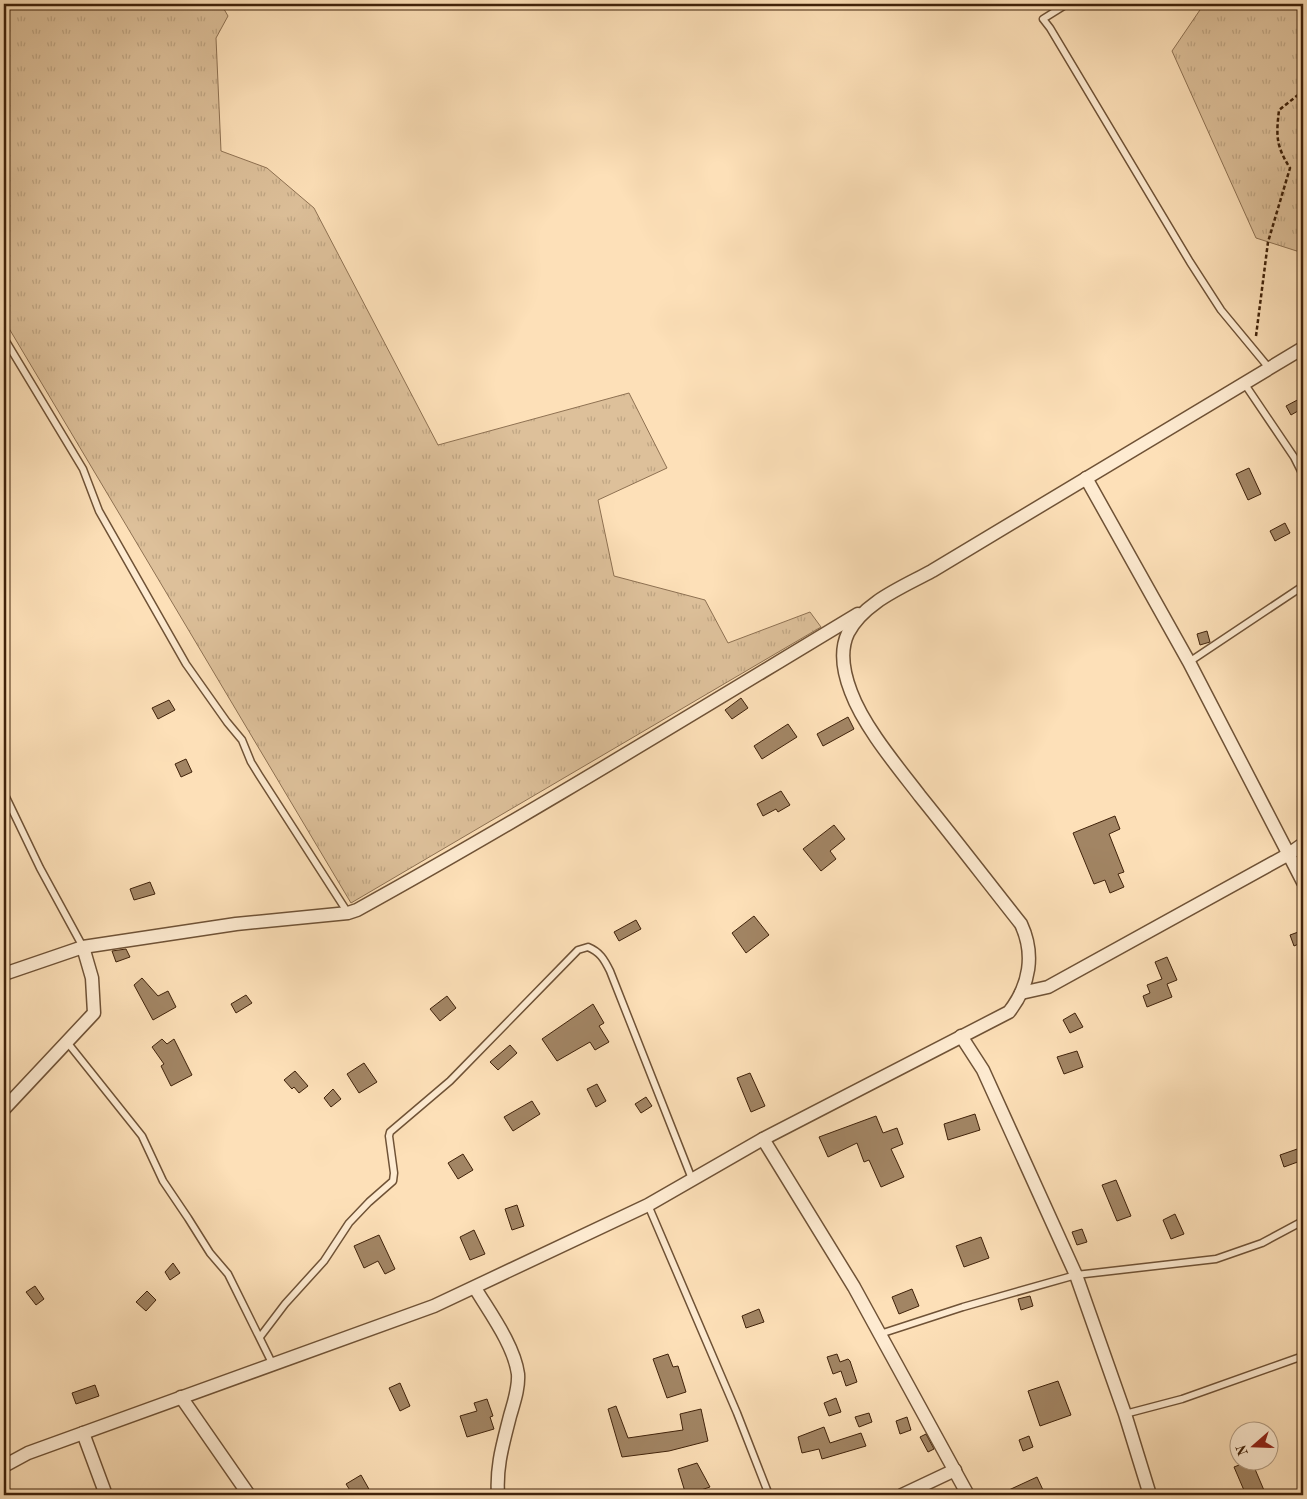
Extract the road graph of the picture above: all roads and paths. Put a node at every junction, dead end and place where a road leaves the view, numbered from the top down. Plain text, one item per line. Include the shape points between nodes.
1 (1067, 4) edge
2 (1303, 91) edge
3 (4, 338) edge
4 (1303, 348) edge
5 (1254, 350) junction
6 (1269, 368) junction
7 (1244, 383) junction
8 (1303, 476) edge
9 (1086, 478) junction
10 (1303, 586) edge
11 (869, 608) junction
12 (1189, 662) junction
13 (4, 793) edge
14 (1303, 844) edge
15 (1289, 854) junction
16 (1303, 882) edge
17 (348, 913) junction
18 (83, 947) junction
19 (4, 974) edge
20 (1020, 993) junction
21 (961, 1036) junction
22 (67, 1042) junction
23 (4, 1109) edge
24 (763, 1139) junction
25 (692, 1179) junction
26 (648, 1205) junction
27 (1303, 1221) edge
28 (1076, 1275) junction
29 (475, 1288) junction
30 (880, 1334) junction
31 (260, 1337) junction
32 (1303, 1356) edge
33 (273, 1365) junction
34 (181, 1398) junction
35 (1125, 1414) junction
36 (83, 1433) junction
37 (4, 1466) edge
38 (955, 1470) junction
39 (106, 1495) edge
40 (249, 1495) edge
41 (498, 1495) edge
42 (769, 1495) edge
43 (902, 1495) edge
44 (968, 1495) edge
45 (1150, 1495) edge

1 - 5 lane via 1043,19 1190,262 1221,310
2 - 5 path via 1279,110 1280,152 1290,168 1268,242
3 - 17 lane via 83,469 98,511 186,664 242,740 258,775
4 - 6 street
5 - 6 lane
6 - 7 street
7 - 8 lane via 1294,457
7 - 9 street
9 - 11 street
9 - 12 street
10 - 12 lane
11 - 17 street via 438,865
11 - 20 street via 848,634 843,651 844,671 852,694 895,763 1021,924 1030,960 1029,972
12 - 15 street
13 - 18 lane
14 - 15 street
15 - 16 street
15 - 20 street via 1048,988
17 - 18 street via 236,924
18 - 19 street
18 - 22 street via 92,978 94,1013
20 - 21 street via 1009,1012
21 - 24 street
21 - 28 street via 983,1070
22 - 23 street
22 - 31 lane via 142,1136 163,1182 210,1253 228,1274
24 - 25 street
24 - 30 street
25 - 26 street
25 - 31 lane via 610,971 601,954 588,946 578,950 450,1080 390,1132 393,1181 349,1224 324,1261 284,1304
26 - 29 street
26 - 42 lane
27 - 28 lane via 1262,1243 1216,1259
28 - 30 lane
28 - 35 street
29 - 33 street via 425,1310
29 - 41 street via 507,1343 518,1375 517,1391 498,1462
30 - 38 street
31 - 33 lane
32 - 35 lane via 1182,1399
33 - 34 street
34 - 36 street
34 - 40 street
35 - 45 street
36 - 37 street via 28,1452
36 - 39 street
38 - 43 street
38 - 44 street

